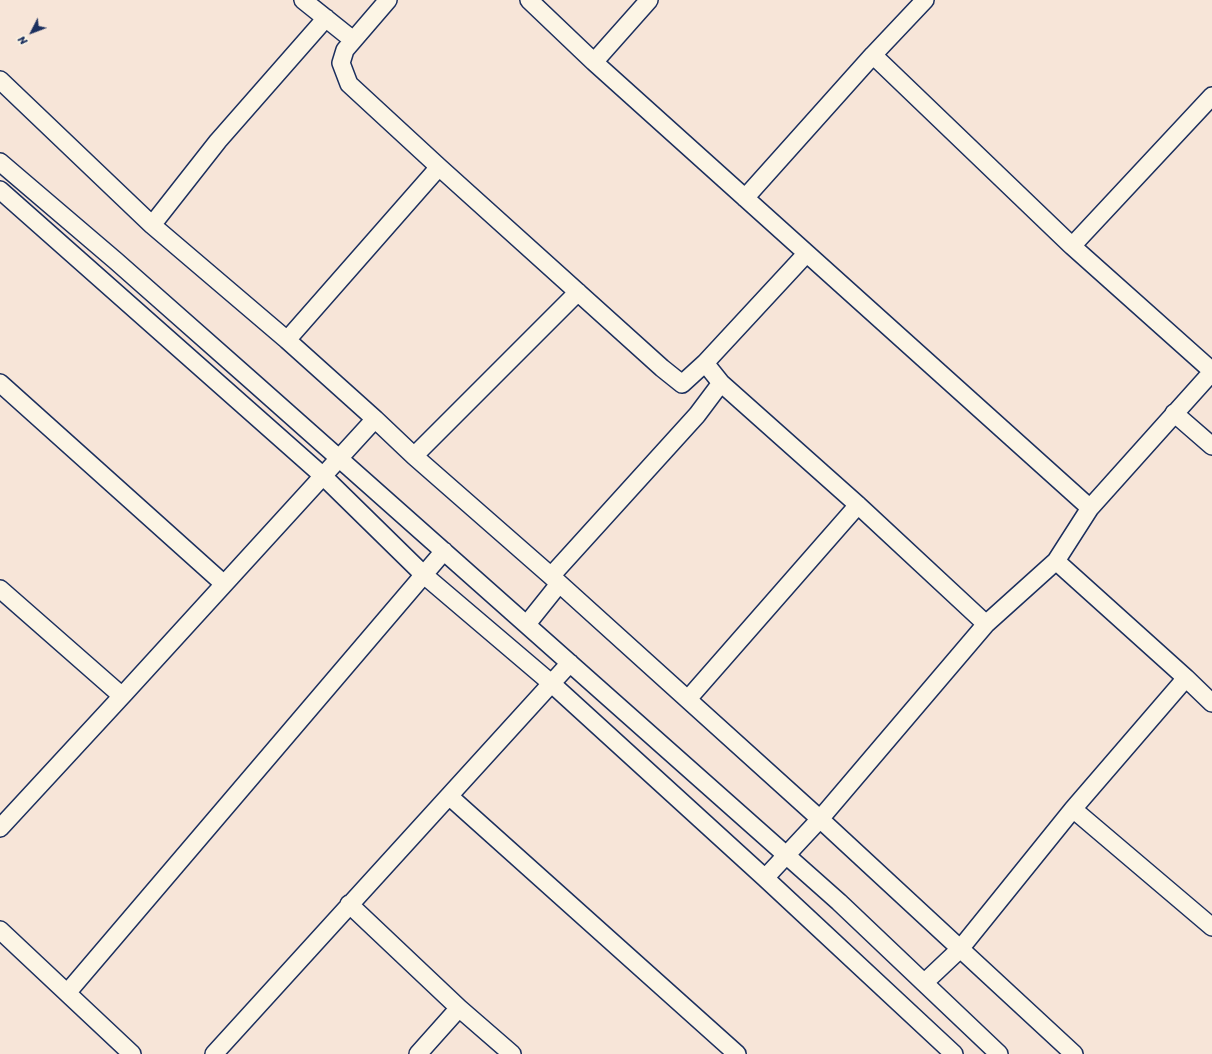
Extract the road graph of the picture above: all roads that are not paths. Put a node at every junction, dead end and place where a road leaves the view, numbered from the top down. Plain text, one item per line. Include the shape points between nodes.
1 (304, 0) edge
2 (388, 0) edge
3 (529, 0) edge
4 (649, 0) edge
5 (925, 0) edge
6 (326, 18) junction
7 (353, 40) junction
8 (873, 55) junction
9 (594, 62) junction
10 (0, 80) edge
11 (1212, 96) edge
12 (0, 162) edge
13 (439, 167) junction
14 (0, 190) edge
15 (745, 198) junction
16 (152, 225) junction
17 (1072, 246) junction
18 (806, 254) junction
19 (578, 292) junction
20 (287, 340) junction
21 (705, 363) junction
22 (1212, 372) edge
23 (0, 383) edge
24 (721, 383) junction
25 (1174, 413) junction
26 (375, 419) junction
27 (1212, 446) edge
28 (414, 456) junction
29 (338, 457) junction
30 (322, 475) junction
31 (858, 505) junction
32 (1090, 508) junction
33 (444, 552) junction
34 (1056, 561) junction
35 (424, 575) junction
36 (555, 580) junction
37 (224, 584) junction
38 (0, 589) edge
39 (527, 624) junction
40 (986, 624) junction
41 (570, 663) junction
42 (1186, 678) junction
43 (551, 683) junction
44 (122, 696) junction
45 (688, 699) junction
46 (1212, 703) edge
47 (448, 796) junction
48 (1073, 809) junction
49 (820, 819) junction
50 (0, 828) edge
51 (786, 856) junction
52 (765, 878) junction
53 (349, 904) junction
54 (1212, 927) edge
55 (0, 930) edge
56 (960, 949) junction
57 (924, 983) junction
58 (67, 993) junction
59 (459, 1008) junction
60 (132, 1054) edge
61 (214, 1054) edge
62 (418, 1054) edge
63 (512, 1054) edge
64 (737, 1054) edge
65 (954, 1054) edge
66 (998, 1054) edge
67 (1074, 1054) edge

1 - 6 street
2 - 7 street
3 - 9 street
4 - 9 street
5 - 8 street
6 - 7 street
6 - 16 street via 218,141
7 - 13 street via 345,50 341,62 349,84
8 - 15 street
8 - 17 street
9 - 15 street
10 - 16 street
11 - 17 street
12 - 29 street
13 - 19 street
13 - 20 street
14 - 30 street
15 - 18 street
16 - 20 street
17 - 22 street
18 - 21 street
18 - 32 street
19 - 21 street via 682,384
19 - 28 street
20 - 26 street
21 - 24 street
22 - 25 street
23 - 37 street
24 - 31 street
24 - 36 street via 697,415
25 - 27 street
25 - 32 street
26 - 28 street
26 - 29 street
28 - 36 street
29 - 30 street
29 - 33 street
30 - 35 street
30 - 37 street
31 - 40 street
31 - 45 street
32 - 34 street
33 - 35 street
33 - 39 street
34 - 40 street
34 - 42 street
35 - 43 street
35 - 58 street
36 - 39 street
36 - 45 street
37 - 44 street
38 - 44 street
39 - 41 street
40 - 49 street
41 - 43 street
41 - 51 street
42 - 46 street
42 - 48 street
43 - 47 street
43 - 52 street
44 - 50 street
45 - 49 street
47 - 53 street
47 - 64 street
48 - 54 street
48 - 56 street
49 - 51 street
49 - 56 street
51 - 52 street
51 - 57 street via 839,902
52 - 65 street
53 - 59 street
53 - 61 street
55 - 58 street
56 - 57 street
56 - 67 street
57 - 66 street
58 - 60 street
59 - 62 street
59 - 63 street

